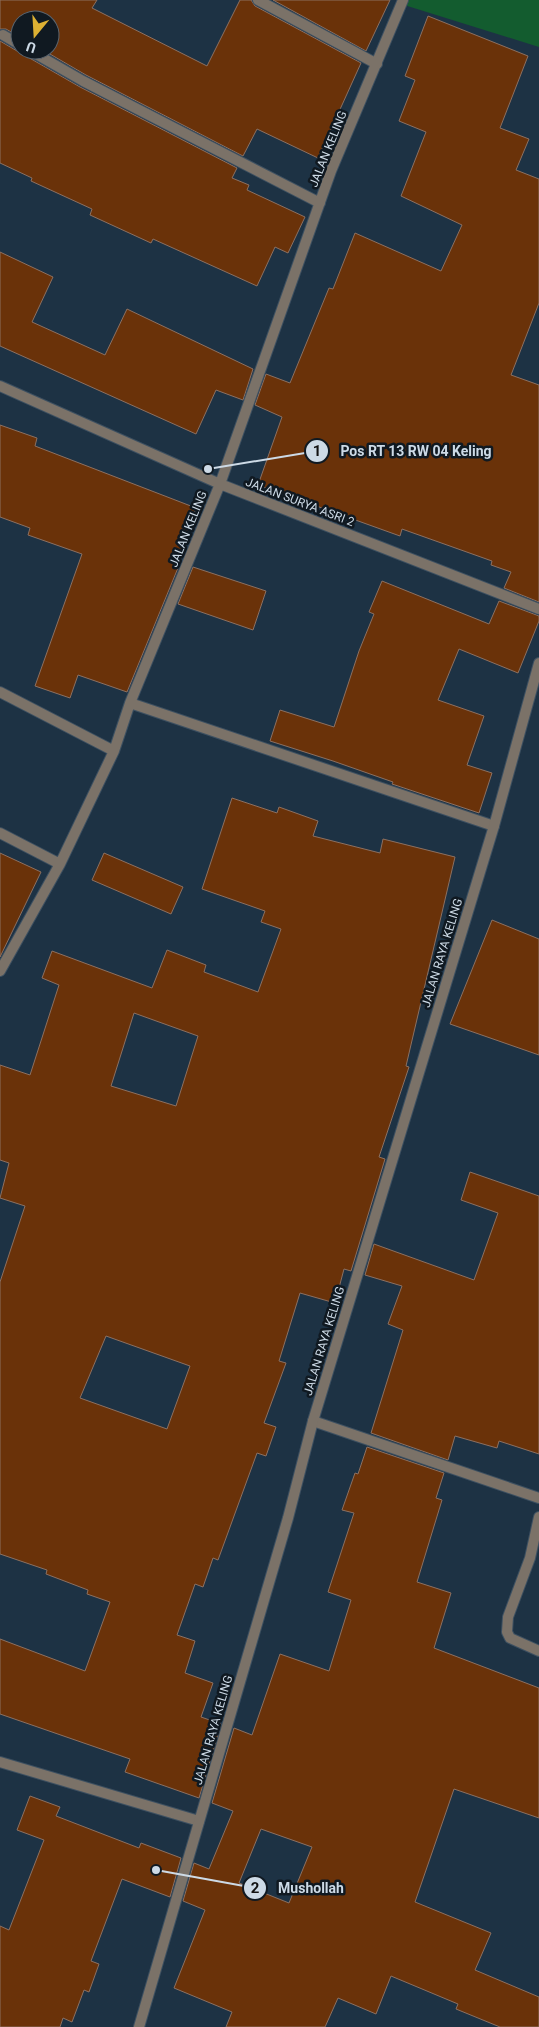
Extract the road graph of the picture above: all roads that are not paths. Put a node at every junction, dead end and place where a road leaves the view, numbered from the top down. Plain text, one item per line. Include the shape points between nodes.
1 (258, 0) edge
2 (403, 0) edge
3 (3, 35) dead end
4 (10, 39) edge
5 (46, 60) edge
6 (377, 64) junction
7 (320, 203) junction
8 (0, 386) edge
9 (220, 484) junction
10 (539, 609) edge
11 (539, 663) edge
12 (0, 692) edge
13 (130, 703) junction
14 (114, 751) junction
15 (494, 826) junction
16 (0, 833) edge
17 (60, 864) junction
18 (0, 971) edge
19 (313, 1421) junction
20 (539, 1498) edge
21 (539, 1517) edge
22 (539, 1651) edge
23 (0, 1762) edge
24 (199, 1821) junction
25 (138, 2027) edge

1 - 6 street
2 - 6 street, JALAN KELING
3 - 4 street
5 - 7 street
6 - 7 street, JALAN KELING
7 - 9 street, JALAN KELING
8 - 9 street, JALAN SURYA ASRI 2
9 - 10 street, JALAN SURYA ASRI 2
9 - 13 street, JALAN KELING
11 - 15 street, JALAN RAYA KELING
12 - 14 street
13 - 14 street, JALAN KELING
13 - 15 street
14 - 17 street, JALAN KELING
15 - 19 street, JALAN RAYA KELING
16 - 17 street
17 - 18 street, JALAN KELING
19 - 20 street
19 - 24 street, JALAN RAYA KELING via 288,1518
21 - 22 street via 530,1558 508,1617 507,1632 510,1638
23 - 24 street
24 - 25 street, JALAN RAYA KELING

